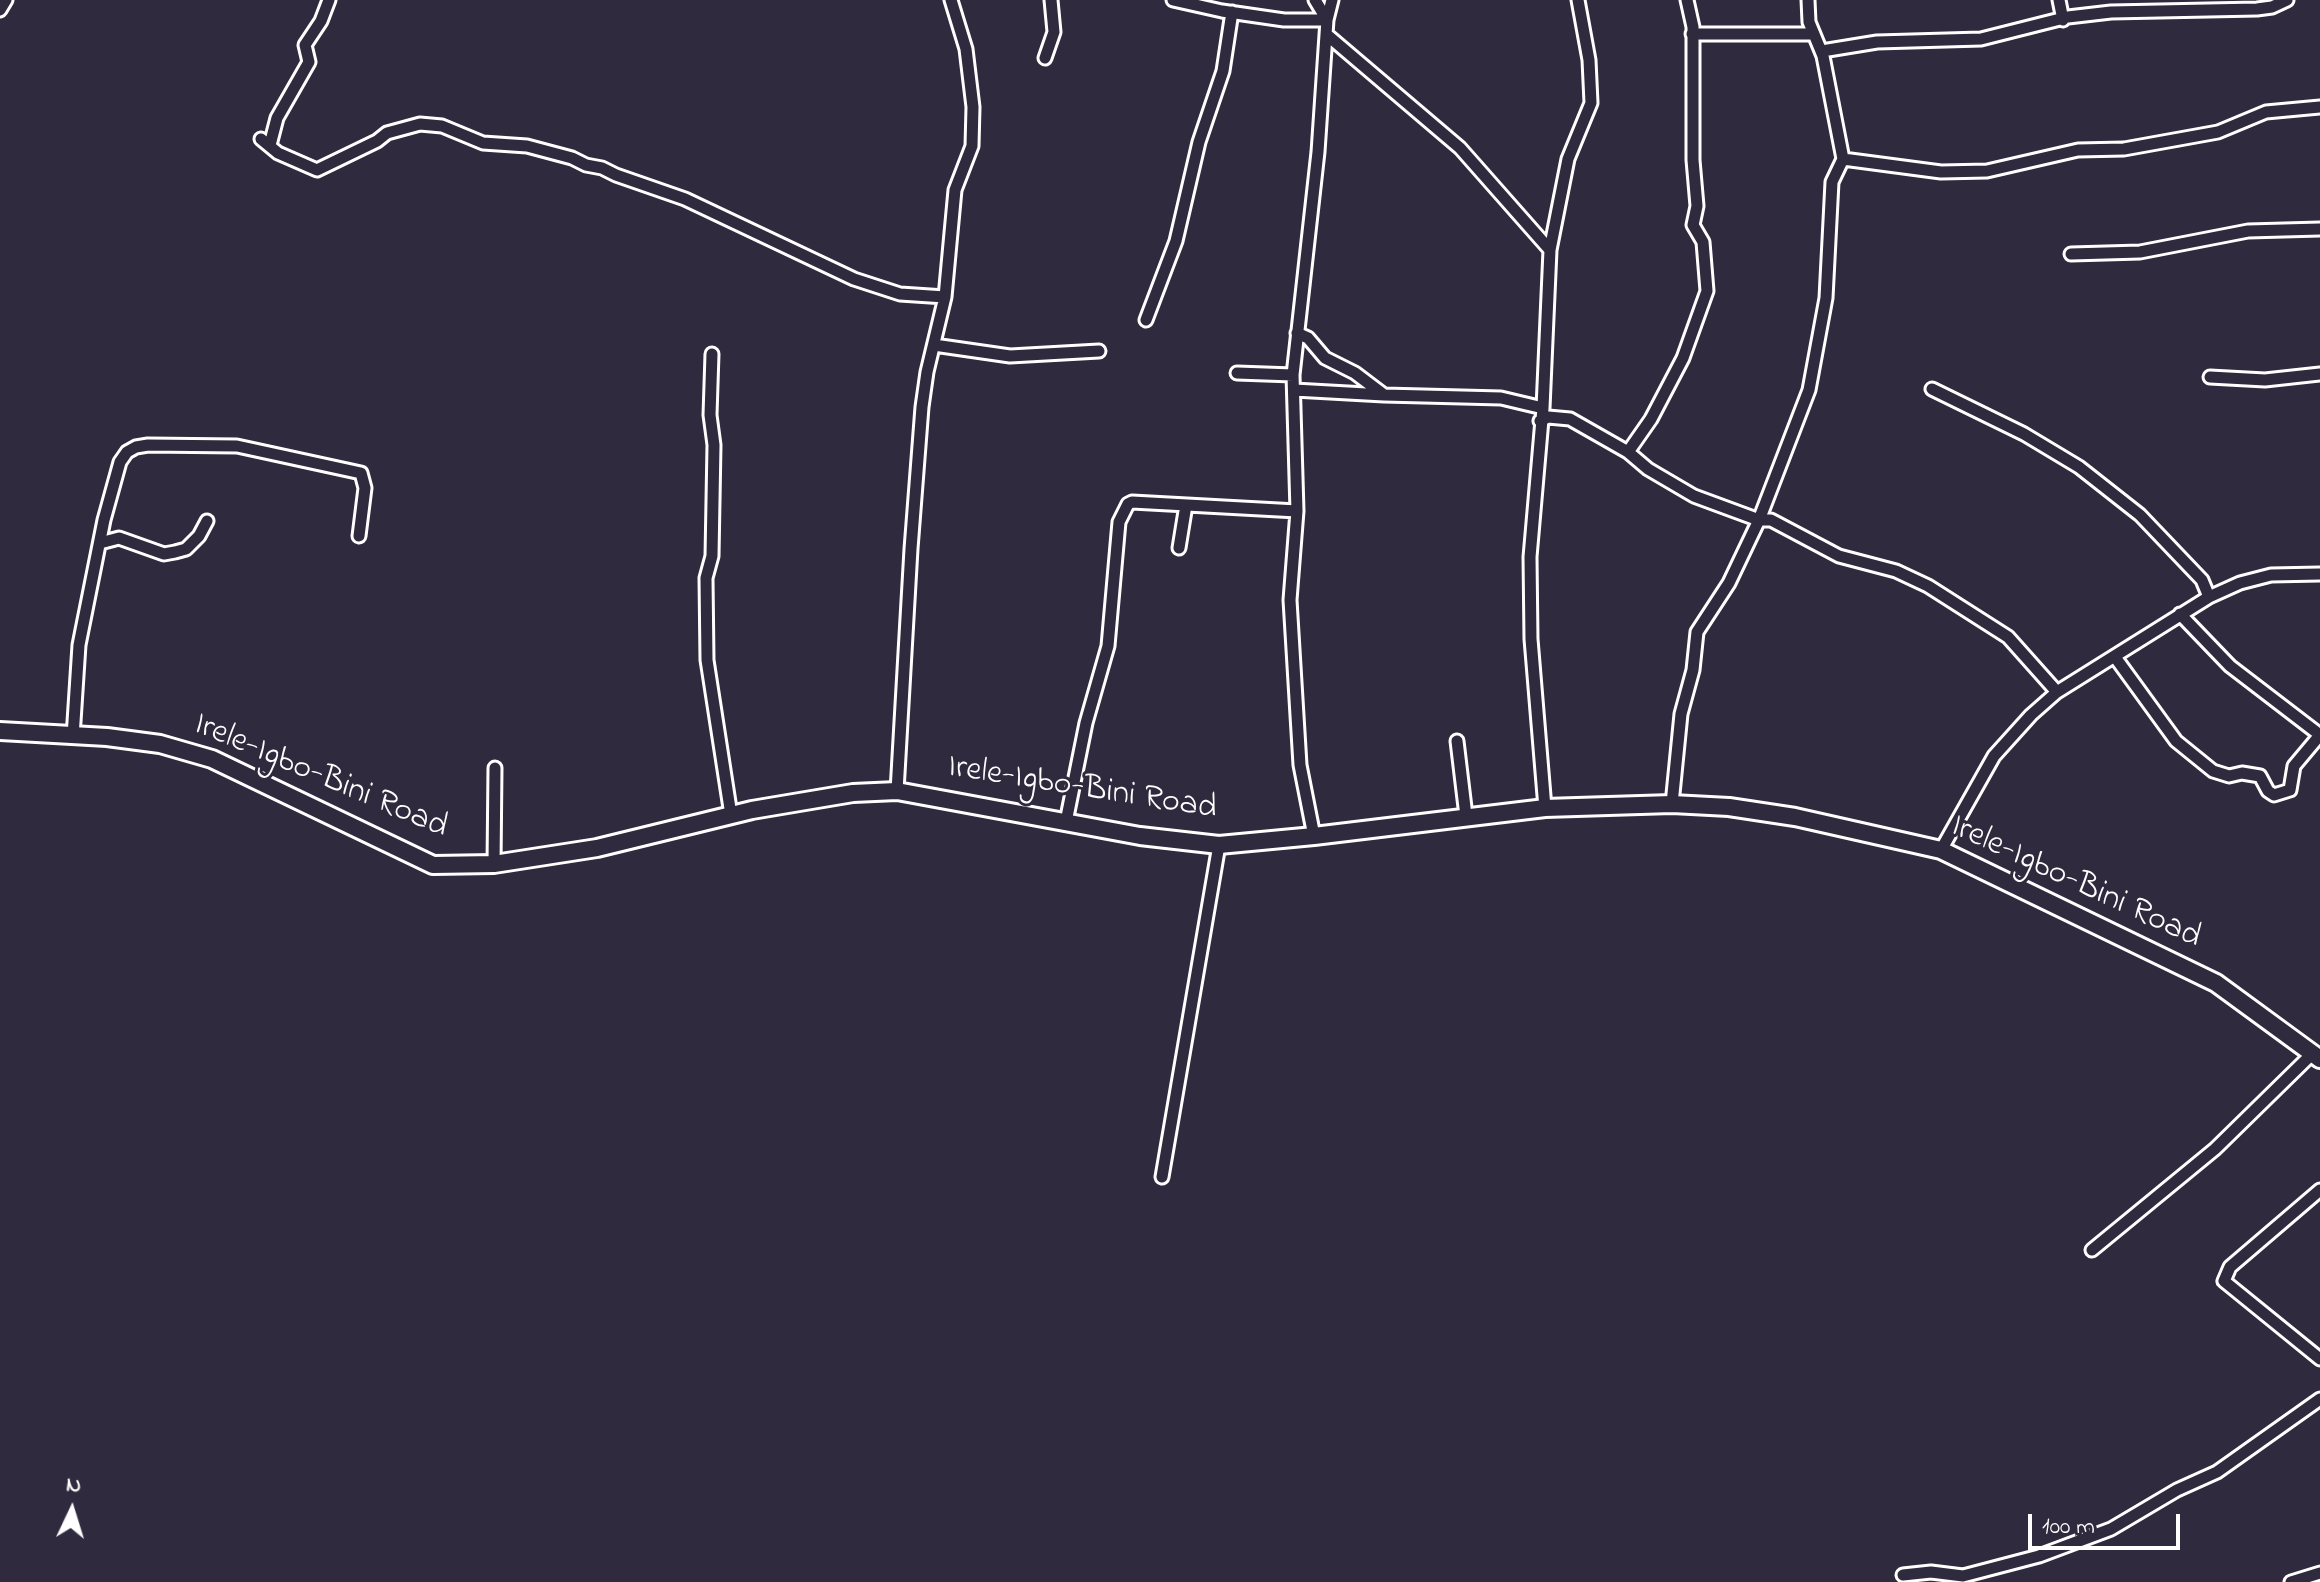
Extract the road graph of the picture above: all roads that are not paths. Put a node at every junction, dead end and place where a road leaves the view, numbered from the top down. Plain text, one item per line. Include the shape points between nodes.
1 (6, 0) edge
2 (329, 0) edge
3 (951, 0) edge
4 (1051, 0) edge
5 (1173, 0) edge
6 (1315, 0) edge
7 (1332, 0) edge
8 (1578, 0) edge
9 (1687, 0) edge
10 (1808, 0) edge
11 (2059, 0) edge
12 (2287, 0) edge
13 (0, 10) edge
14 (1232, 12) junction
15 (1327, 20) junction
16 (2063, 20) junction
17 (1326, 34) junction
18 (1692, 34) junction
19 (1814, 34) junction
20 (1822, 51) junction
21 (1045, 58) dead end
22 (2320, 107) edge
23 (1843, 159) junction
24 (2320, 229) edge
25 (1550, 250) junction
26 (2071, 254) dead end
27 (945, 297) junction
28 (1146, 320) dead end
29 (1297, 333) junction
30 (934, 345) junction
31 (1099, 351) dead end
32 (712, 354) dead end
33 (1237, 373) dead end
34 (2320, 374) edge
35 (1293, 375) junction
36 (2210, 377) dead end
37 (1932, 389) dead end
38 (1294, 390) junction
39 (1384, 395) junction
40 (1543, 408) junction
41 (1540, 421) junction
42 (1628, 452) junction
43 (1186, 505) junction
44 (1297, 511) junction
45 (1759, 520) junction
46 (207, 521) dead end
47 (359, 536) dead end
48 (100, 543) junction
49 (1179, 548) dead end
50 (2320, 574) edge
51 (2209, 597) junction
52 (2180, 614) junction
53 (2115, 657) junction
54 (2057, 692) junction
55 (0, 731) edge
56 (2320, 736) edge
57 (73, 737) junction
58 (1457, 741) dead end
59 (495, 768) dead end
60 (897, 791) junction
61 (1672, 804) junction
62 (1545, 808) junction
63 (731, 815) junction
64 (1466, 816) junction
65 (1066, 822) junction
66 (1314, 836) junction
67 (1219, 845) junction
68 (1941, 850) junction
69 (494, 864) junction
70 (2317, 1056) edge
71 (1162, 1177) dead end
72 (2320, 1190) edge
73 (2092, 1250) dead end
74 (2320, 1359) edge
75 (2320, 1399) edge
76 (2320, 1573) edge
77 (1903, 1575) dead end
78 (2291, 1582) edge

1 - 13 street
2 - 27 street via 305,45 309,62 266,142 278,153 317,170 387,133 420,124 442,126 483,143 527,146 602,168 685,199 854,279 900,294
3 - 27 street via 966,49 973,107 972,146 955,190
4 - 21 street via 1054,32
5 - 14 street
6 - 15 street
7 - 15 street
8 - 25 street via 1591,103 1568,159
9 - 18 street
10 - 19 street
11 - 16 street
12 - 16 street via 2257,9 2111,12
14 - 15 street
14 - 28 street via 1223,71 1199,142 1176,241
15 - 17 street
16 - 20 street via 1981,39 1877,42
17 - 25 street via 1460,148
17 - 29 street
18 - 19 street
18 - 42 street via 1697,206 1693,225 1703,242 1707,291 1683,358
19 - 20 street
20 - 23 street
22 - 23 street via 2266,112 2218,132 2124,149 2078,150 1987,171 1941,172
23 - 45 street via 1832,182 1826,298 1809,390
24 - 26 street via 2248,231 2140,252
25 - 40 street
27 - 30 street
29 - 35 street
29 - 39 street via 1325,358
30 - 31 street via 1010,356
30 - 60 street via 922,407
32 - 63 street via 707,660
33 - 35 street
34 - 36 street via 2265,380
35 - 38 street
37 - 51 street via 2079,467 2140,515 2202,580
38 - 39 street
38 - 44 street
39 - 40 street via 1501,398
40 - 41 street
41 - 42 street via 1570,419
41 - 62 street via 1528,597
42 - 45 street via 1694,496
43 - 44 street
43 - 49 street
43 - 65 street via 1132,502 1123,511 1108,646
44 - 66 street via 1290,600 1300,765
45 - 54 street via 1771,520 1839,556 1928,586 2008,637
45 - 61 street via 1729,583 1697,632
46 - 48 street via 186,549 175,552 164,554 119,538
47 - 48 street via 365,488 361,473 237,446 148,445 136,447 120,462
48 - 57 street via 79,645
50 - 51 street via 2271,575
51 - 52 street
52 - 53 street
52 - 56 street via 2230,666
53 - 54 street
53 - 56 street via 2176,741 2213,771 2260,776 2274,795 2290,790 2294,766
54 - 68 street via 1994,756
55 - 57 street, Irele-Igbo-Bini Road
57 - 69 street, Irele-Igbo-Bini Road via 160,744 199,755 433,865
58 - 64 street
59 - 69 street
60 - 63 street, Irele-Igbo-Bini Road via 853,793
60 - 65 street, Irele-Igbo-Bini Road
61 - 62 street, Irele-Igbo-Bini Road
61 - 68 street, Irele-Igbo-Bini Road via 1795,817
62 - 64 street, Irele-Igbo-Bini Road
63 - 69 street, Irele-Igbo-Bini Road via 597,848
64 - 66 street, Irele-Igbo-Bini Road
65 - 67 street, Irele-Igbo-Bini Road
66 - 67 street, Irele-Igbo-Bini Road
67 - 71 street
68 - 70 street, Irele-Igbo-Bini Road via 2216,983
70 - 73 street
72 - 74 street via 2230,1267 2224,1281
75 - 77 street via 2217,1472 2111,1529 1963,1576
76 - 78 street

